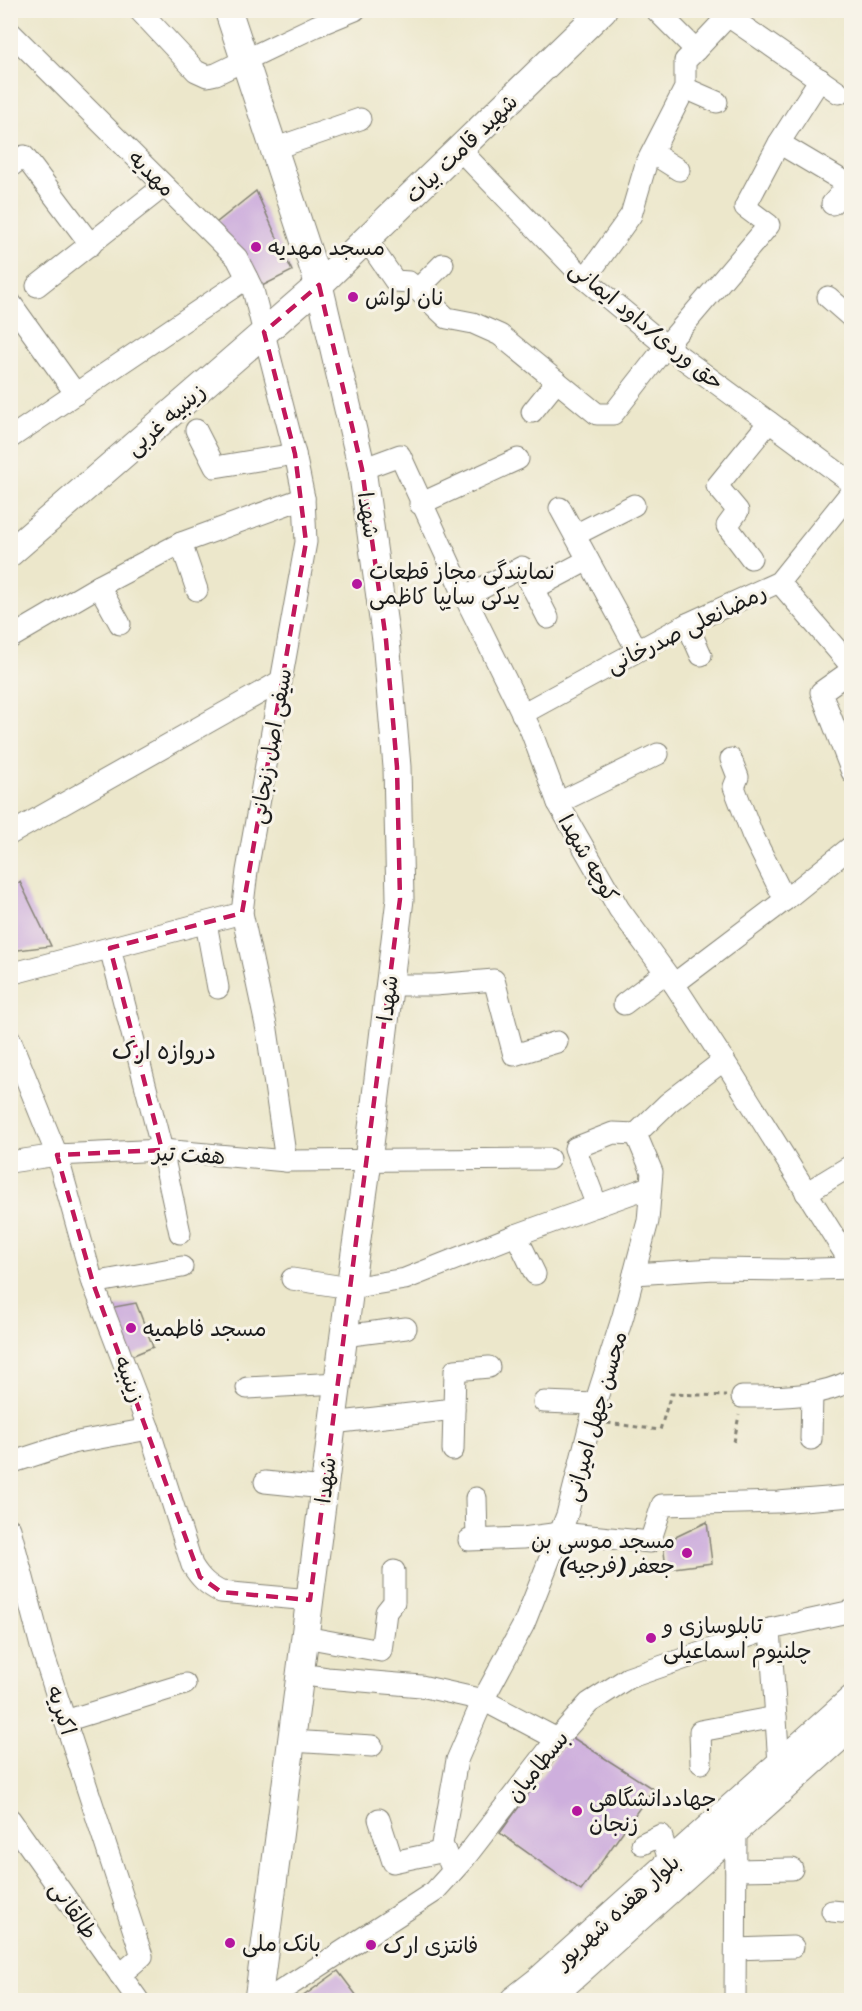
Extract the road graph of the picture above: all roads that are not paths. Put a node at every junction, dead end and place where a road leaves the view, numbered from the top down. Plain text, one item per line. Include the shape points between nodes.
1 (139, 10) edge
2 (228, 10) edge
3 (356, 10) edge
4 (603, 10) edge
5 (656, 10) edge
6 (10, 32) edge
7 (696, 50) junction
8 (244, 60) junction
9 (820, 80) junction
10 (685, 88) junction
11 (839, 93) dead end
12 (717, 102) dead end
13 (360, 118) dead end
14 (779, 143) junction
15 (273, 149) junction
16 (459, 149) junction
17 (652, 153) junction
18 (10, 167) edge
19 (679, 170) dead end
20 (850, 183) edge
21 (164, 186) junction
22 (832, 204) dead end
23 (366, 239) junction
24 (91, 245) junction
25 (444, 264) dead end
26 (247, 278) junction
27 (585, 279) junction
28 (319, 285) junction
29 (37, 286) dead end
30 (417, 290) junction
31 (828, 297) dead end
32 (10, 302) edge
33 (852, 318) edge
34 (264, 332) junction
35 (666, 346) junction
36 (558, 381) junction
37 (76, 394) junction
38 (532, 412) dead end
39 (769, 422) junction
40 (196, 430) dead end
41 (10, 438) edge
42 (295, 454) junction
43 (518, 459) dead end
44 (362, 469) junction
45 (852, 483) edge
46 (852, 491) edge
47 (304, 498) junction
48 (420, 504) junction
49 (634, 505) dead end
50 (560, 508) dead end
51 (575, 535) junction
52 (181, 543) junction
53 (10, 553) edge
54 (751, 558) dead end
55 (588, 560) junction
56 (779, 582) junction
57 (99, 586) junction
58 (533, 589) junction
59 (197, 590) dead end
60 (465, 597) junction
61 (548, 618) dead end
62 (120, 624) dead end
63 (687, 624) junction
64 (10, 638) edge
65 (637, 650) junction
66 (701, 654) dead end
67 (852, 669) edge
68 (281, 681) junction
69 (522, 714) junction
70 (658, 754) dead end
71 (731, 759) dead end
72 (852, 772) edge
73 (558, 803) junction
74 (10, 834) edge
75 (851, 847) edge
76 (785, 900) junction
77 (242, 913) junction
78 (206, 923) junction
79 (110, 948) junction
80 (10, 974) edge
81 (670, 978) junction
82 (389, 985) junction
83 (218, 988) dead end
84 (624, 1004) dead end
85 (10, 1039) edge
86 (557, 1042) dead end
87 (724, 1060) junction
88 (636, 1134) junction
89 (162, 1150) junction
90 (57, 1155) junction
91 (549, 1159) dead end
92 (286, 1161) junction
93 (368, 1161) junction
94 (10, 1162) edge
95 (852, 1165) edge
96 (649, 1187) junction
97 (806, 1193) junction
98 (597, 1206) junction
99 (180, 1233) dead end
100 (516, 1235) junction
101 (182, 1267) dead end
102 (852, 1267) edge
103 (535, 1274) dead end
104 (634, 1274) junction
105 (292, 1279) dead end
106 (93, 1283) junction
107 (350, 1288) junction
108 (406, 1328) dead end
109 (344, 1336) junction
110 (489, 1367) dead end
111 (852, 1380) edge
112 (338, 1383) junction
113 (247, 1388) dead end
114 (812, 1393) junction
115 (742, 1397) road end
116 (544, 1402) dead end
117 (454, 1409) junction
118 (593, 1413) junction
119 (332, 1423) junction
120 (149, 1429) junction
121 (811, 1439) dead end
122 (453, 1450) dead end
123 (10, 1463) edge
124 (265, 1482) dead end
125 (324, 1488) junction
126 (852, 1496) edge
127 (476, 1498) dead end
128 (10, 1529) edge
129 (560, 1533) junction
130 (394, 1571) dead end
131 (310, 1600) junction
132 (852, 1611) edge
133 (770, 1629) junction
134 (305, 1637) junction
135 (300, 1674) junction
136 (185, 1684) dead end
137 (852, 1699) edge
138 (483, 1700) junction
139 (776, 1717) junction
140 (65, 1720) junction
141 (852, 1726) edge
142 (557, 1739) junction
143 (291, 1741) junction
144 (372, 1746) dead end
145 (701, 1763) dead end
146 (779, 1764) junction
147 (10, 1819) edge
148 (379, 1819) dead end
149 (736, 1830) junction
150 (642, 1844) dead end
151 (445, 1851) junction
152 (670, 1863) junction
153 (792, 1869) dead end
154 (736, 1870) junction
155 (453, 1871) junction
156 (793, 1947) dead end
157 (736, 1949) junction
158 (120, 1975) junction
159 (138, 2001) edge
160 (258, 2001) edge
161 (267, 2001) edge
162 (514, 2001) edge
163 (547, 2001) edge
164 (735, 2001) edge

1 - 8 street via 196,71 207,76 216,74
2 - 8 main road, شهدا
3 - 8 street
4 - 16 main road, شهید قامت بیات
5 - 7 street
6 - 21 street, مهدیه
7 - 9 street via 728,16
7 - 10 street via 685,61
8 - 15 main road, شهدا
9 - 11 street
9 - 14 street
10 - 12 street
10 - 17 street
13 - 15 street
14 - 20 street
14 - 35 street via 745,207 769,225
15 - 28 main road, شهدا
16 - 23 main road, شهید قامت بیات
16 - 27 street, حق وردی/داود ایمانی
17 - 19 street
17 - 27 street via 631,215
18 - 24 street via 24,156
20 - 22 street
21 - 24 street
21 - 26 street, مهدیه via 237,258
23 - 28 main road, شهید قامت بیات
23 - 30 street via 395,281 409,282
24 - 29 street
25 - 30 street
26 - 34 street, مهدیه
26 - 37 street
27 - 35 street, حق وردی/داود ایمانی
28 - 34 main road, زینبیه غربی
28 - 44 main road, شهدا
30 - 36 street via 447,318 473,323 500,335
31 - 33 street
32 - 37 street
34 - 42 street, سیفی اصل زنجانی
34 - 53 main road, زینبیه غربی
35 - 36 street via 613,414 597,414
35 - 39 street, حق وردی/داود ایمانی
36 - 38 street
37 - 41 street
39 - 45 street, حق وردی/داود ایمانی
39 - 54 street via 717,486 738,511 727,526
40 - 42 street via 215,467
42 - 47 street, سیفی اصل زنجانی
43 - 48 street
44 - 48 street, کوچه شهدا via 400,455
44 - 82 main road, شهدا via 386,640 397,767 400,898
46 - 56 street, رمضانعلی صدرخانی
47 - 52 street
47 - 68 street, سیفی اصل زنجانی via 306,542
48 - 60 street, کوچه شهدا
49 - 51 street
50 - 51 street
51 - 55 street
52 - 57 street
52 - 59 street
55 - 58 street
55 - 65 street
56 - 63 street, رمضانعلی صدرخانی
56 - 67 street
57 - 62 street
57 - 64 street
58 - 60 street via 522,567
58 - 61 street
60 - 69 street, کوچه شهدا
63 - 65 street, رمضانعلی صدرخانی
63 - 66 street
65 - 69 street, رمضانعلی صدرخانی
67 - 72 street via 820,692
68 - 74 street
68 - 77 street, سیفی اصل زنجانی
69 - 73 street, کوچه شهدا
70 - 73 street
71 - 76 street via 738,777 734,787 752,834
73 - 81 street, کوچه شهدا via 619,909
75 - 76 street
76 - 81 street
77 - 78 street
77 - 92 street, سیفی اصل زنجانی via 267,1030
78 - 79 street
78 - 83 street
79 - 80 street
79 - 89 street
81 - 84 street
81 - 87 street, کوچه شهدا
82 - 86 street via 494,980 514,1055
82 - 93 main road, شهدا
85 - 90 street, زینبیه
87 - 88 street via 668,1103
87 - 97 street, کوچه شهدا
88 - 96 street, محسن چهل امیرانی via 652,1173
88 - 98 street via 613,1133 574,1148
89 - 90 street, هفت تیر
89 - 92 street, هفت تیر
89 - 99 street
90 - 94 street, هفت تیر
90 - 106 street, زینبیه
91 - 93 street, هفت تیر
92 - 93 street, هفت تیر
93 - 107 main road, شهدا
95 - 97 street
96 - 98 street
96 - 104 street, محسن چهل امیرانی via 648,1221
97 - 102 street, کوچه شهدا
98 - 100 street
100 - 103 street
100 - 107 street via 405,1280
101 - 106 street
102 - 104 street
104 - 118 street, محسن چهل امیرانی
105 - 107 street
106 - 120 street, زینبیه
107 - 109 main road, شهدا
108 - 109 street
109 - 112 main road, شهدا
110 - 117 street via 455,1370
111 - 114 street
112 - 113 street
112 - 119 main road, شهدا
114 - 115 street
114 - 121 street
116 - 118 street
117 - 119 street
117 - 122 street
118 - 129 street, محسن چهل امیرانی
119 - 125 main road, شهدا
120 - 123 street via 72,1443
120 - 131 street, زینبیه via 192,1565 209,1586 221,1592
124 - 125 street
125 - 131 main road, شهدا
126 - 129 street via 662,1505 650,1542
127 - 129 street via 473,1540
128 - 140 street, اکبریه
129 - 138 street, محسن چهل امیرانی via 525,1624
130 - 134 street via 394,1602 386,1612 381,1651
131 - 134 main road, شهدا
132 - 133 street, بسطامیان
133 - 139 street
133 - 142 street, بسطامیان via 628,1678 589,1702
134 - 135 main road, شهدا
135 - 138 street via 421,1686
135 - 143 main road, شهدا
136 - 140 street
137 - 146 main road, بلوار هفده شهریور
138 - 142 street
138 - 151 street, محسن چهل امیرانی via 457,1760 442,1844
139 - 145 street via 700,1731
139 - 146 street
140 - 158 street, اکبریه via 142,1956
141 - 149 main road, بلوار هفده شهریور
142 - 155 street, بسطامیان
143 - 144 street
143 - 160 main road, شهدا
146 - 152 main road, بلوار هفده شهریور
147 - 158 street, طالقانی
148 - 151 street via 393,1862
149 - 154 street
149 - 163 main road, بلوار هفده شهریور
150 - 152 street via 661,1835
151 - 155 street, محسن چهل امیرانی
152 - 162 main road, بلوار هفده شهریور
153 - 154 street
154 - 157 street
155 - 161 street, بسطامیان via 434,1892 402,1915
156 - 157 street
157 - 164 street
158 - 159 street, طالقانی

